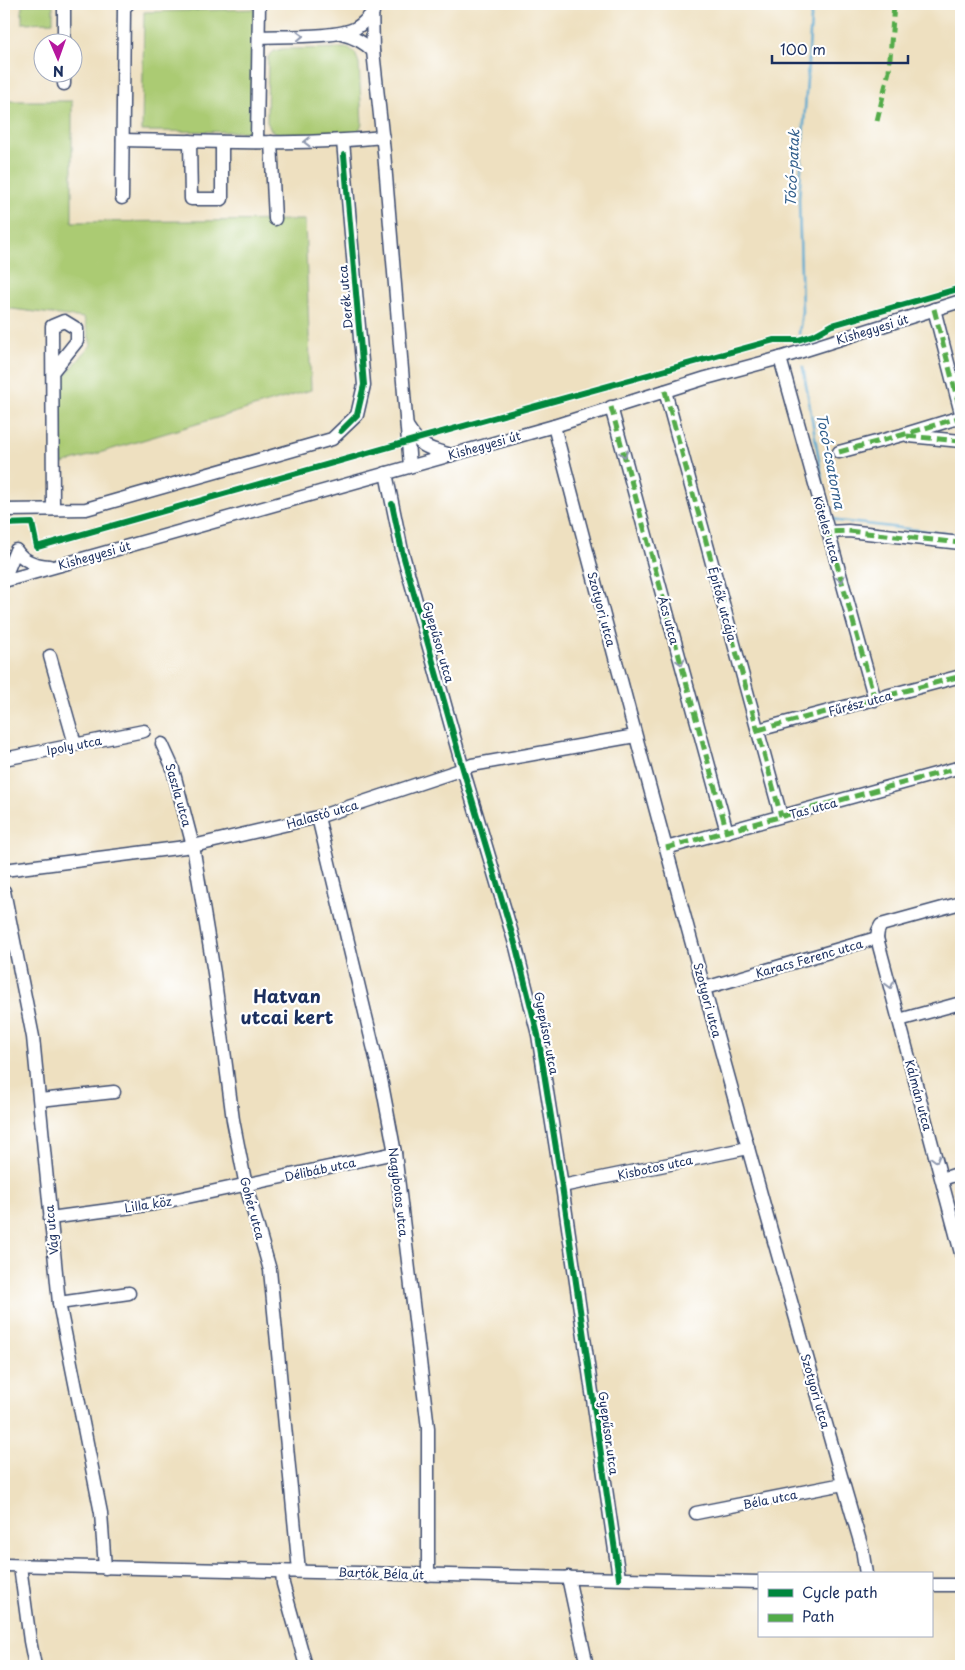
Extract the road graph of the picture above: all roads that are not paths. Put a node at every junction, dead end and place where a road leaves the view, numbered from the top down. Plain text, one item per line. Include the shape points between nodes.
1 (64, 4) edge
2 (128, 4) edge
3 (259, 4) edge
4 (373, 8) edge
5 (64, 32) edge
6 (341, 34) junction
7 (259, 37) junction
8 (373, 52) junction
9 (383, 137) junction
10 (123, 140) junction
11 (190, 141) junction
12 (343, 141) junction
13 (222, 142) junction
14 (257, 142) junction
15 (272, 142) junction
16 (122, 198) dead end
17 (275, 220) dead end
18 (961, 301) edge
19 (934, 309) junction
20 (780, 358) junction
21 (53, 371) dead end
22 (665, 391) junction
23 (611, 408) junction
24 (961, 413) edge
25 (961, 417) edge
26 (405, 424) junction
27 (937, 424) junction
28 (554, 426) junction
29 (902, 435) junction
30 (938, 439) junction
31 (961, 441) edge
32 (839, 452) dead end
33 (451, 455) junction
34 (410, 466) junction
35 (386, 473) junction
36 (53, 509) junction
37 (4, 510) edge
38 (828, 532) junction
39 (961, 542) edge
40 (51, 567) junction
41 (4, 575) edge
42 (4, 580) edge
43 (50, 656) dead end
44 (961, 676) edge
45 (875, 700) junction
46 (758, 730) junction
47 (144, 731) dead end
48 (635, 736) junction
49 (75, 744) junction
50 (162, 744) dead end
51 (4, 759) edge
52 (961, 767) edge
53 (463, 769) junction
54 (318, 816) junction
55 (781, 816) junction
56 (727, 832) junction
57 (194, 846) junction
58 (666, 848) junction
59 (4, 870) edge
60 (4, 891) edge
61 (961, 903) edge
62 (877, 938) junction
63 (704, 988) junction
64 (961, 1003) edge
65 (899, 1020) junction
66 (114, 1092) dead end
67 (40, 1100) junction
68 (748, 1148) junction
69 (395, 1153) junction
70 (961, 1173) edge
71 (942, 1178) junction
72 (246, 1186) junction
73 (562, 1186) junction
74 (50, 1218) junction
75 (961, 1253) edge
76 (130, 1293) dead end
77 (59, 1303) junction
78 (843, 1484) junction
79 (696, 1513) dead end
80 (4, 1565) edge
81 (20, 1566) junction
82 (105, 1568) junction
83 (282, 1571) junction
84 (299, 1571) junction
85 (866, 1572) edge
86 (428, 1575) junction
87 (568, 1577) junction
88 (619, 1578) junction
89 (758, 1582) edge
90 (932, 1585) edge
91 (961, 1585) edge
92 (35, 1666) edge
93 (306, 1666) edge
94 (588, 1666) edge

1 - 5 street
2 - 10 street via 124,8
3 - 7 street
4 - 6 street via 365,22
4 - 8 street
7 -> 6 street
6 - 8 street via 367,44
7 - 14 street
8 - 9 street
9 - 12 street
9 - 26 street
10 - 11 street
10 - 16 street
11 - 13 street
11 - 13 street via 190,199 222,199
12 -> 15 street
12 - 36 street, Derék utca via 364,385 357,415 332,439 86,509
13 - 14 street
14 - 15 street
15 - 17 street
18 - 19 street, Kishegyesi út
19 - 20 street, Kishegyesi út
19 - 24 street
20 - 22 street, Kishegyesi út
20 - 38 street, Köteles utca
21 - 36 street
22 - 23 street, Kishegyesi út
22 - 46 street, Építők utcája
23 - 28 street, Kishegyesi út
23 -> 56 street, Ács utca
25 - 27 street
26 - 33 street via 423,446
26 - 34 street
27 - 29 street
27 - 30 street
28 - 33 street, Kishegyesi út
28 - 48 street, Szotyori utca
29 - 30 street
29 - 32 street
30 - 31 street
33 - 34 street, Kishegyesi út
34 - 35 street, Kishegyesi út
35 - 40 street, Kishegyesi út
35 - 53 street, Gyepűsor utca via 402,551
36 - 37 street
38 - 39 street
38 -> 45 street, Köteles utca
40 - 41 street via 36,565 16,550
40 - 42 street, Kishegyesi út
43 - 49 street
44 - 45 street, Fűrész utca
45 - 46 street, Fűrész utca
46 - 55 street, Építők utcája
47 - 49 street, Ipoly utca
48 - 53 street, Halastó utca
48 - 58 street, Szotyori utca
49 - 51 street, Ipoly utca
50 - 57 street, Saszla utca via 172,766
52 - 55 street, Tas utca
53 - 54 street, Halastó utca
53 - 73 street, Gyepűsor utca via 516,947 538,1035
54 - 57 street, Halastó utca
54 - 69 street, Nagybotos utca via 381,1079
55 - 56 street, Tas utca
56 - 58 street, Tas utca
57 - 59 street, Halastó utca
57 - 72 street, Gohér utca via 233,1120
58 - 63 street, Szotyori utca
60 - 67 street, Vág utca via 33,1037
61 - 62 street, Karacs Ferenc utca via 881,925
62 - 63 street, Karacs Ferenc utca
62 -> 65 street, Kálmán utca
63 - 68 street, Szotyori utca
64 - 65 street
65 -> 71 street, Kálmán utca
66 - 67 street
67 - 74 street, Vág utca
68 - 73 street, Kisbotos utca
68 - 78 street, Szotyori utca
69 - 72 street, Délibáb utca
69 - 86 street, Nagybotos utca via 428,1428
70 - 71 street
71 - 75 street, Kálmán utca
72 - 74 street, Lilla köz via 154,1204
72 - 84 street, Gohér utca via 270,1270
73 - 88 street, Gyepűsor utca
74 - 77 street, Vág utca
76 - 77 street
77 - 82 street, Vág utca via 101,1513
78 - 79 street, Béla utca
78 - 85 street, Szotyori utca
80 - 81 street, Bartók Béla út
81 - 82 street, Bartók Béla út
81 - 92 street
82 - 83 street, Bartók Béla út
83 - 84 street, Bartók Béla út
83 - 93 street
84 - 86 street, Bartók Béla út
86 - 87 street, Bartók Béla út
87 - 88 street, Bartók Béla út
87 - 94 street
88 - 89 street, Bartók Béla út
90 - 91 street

